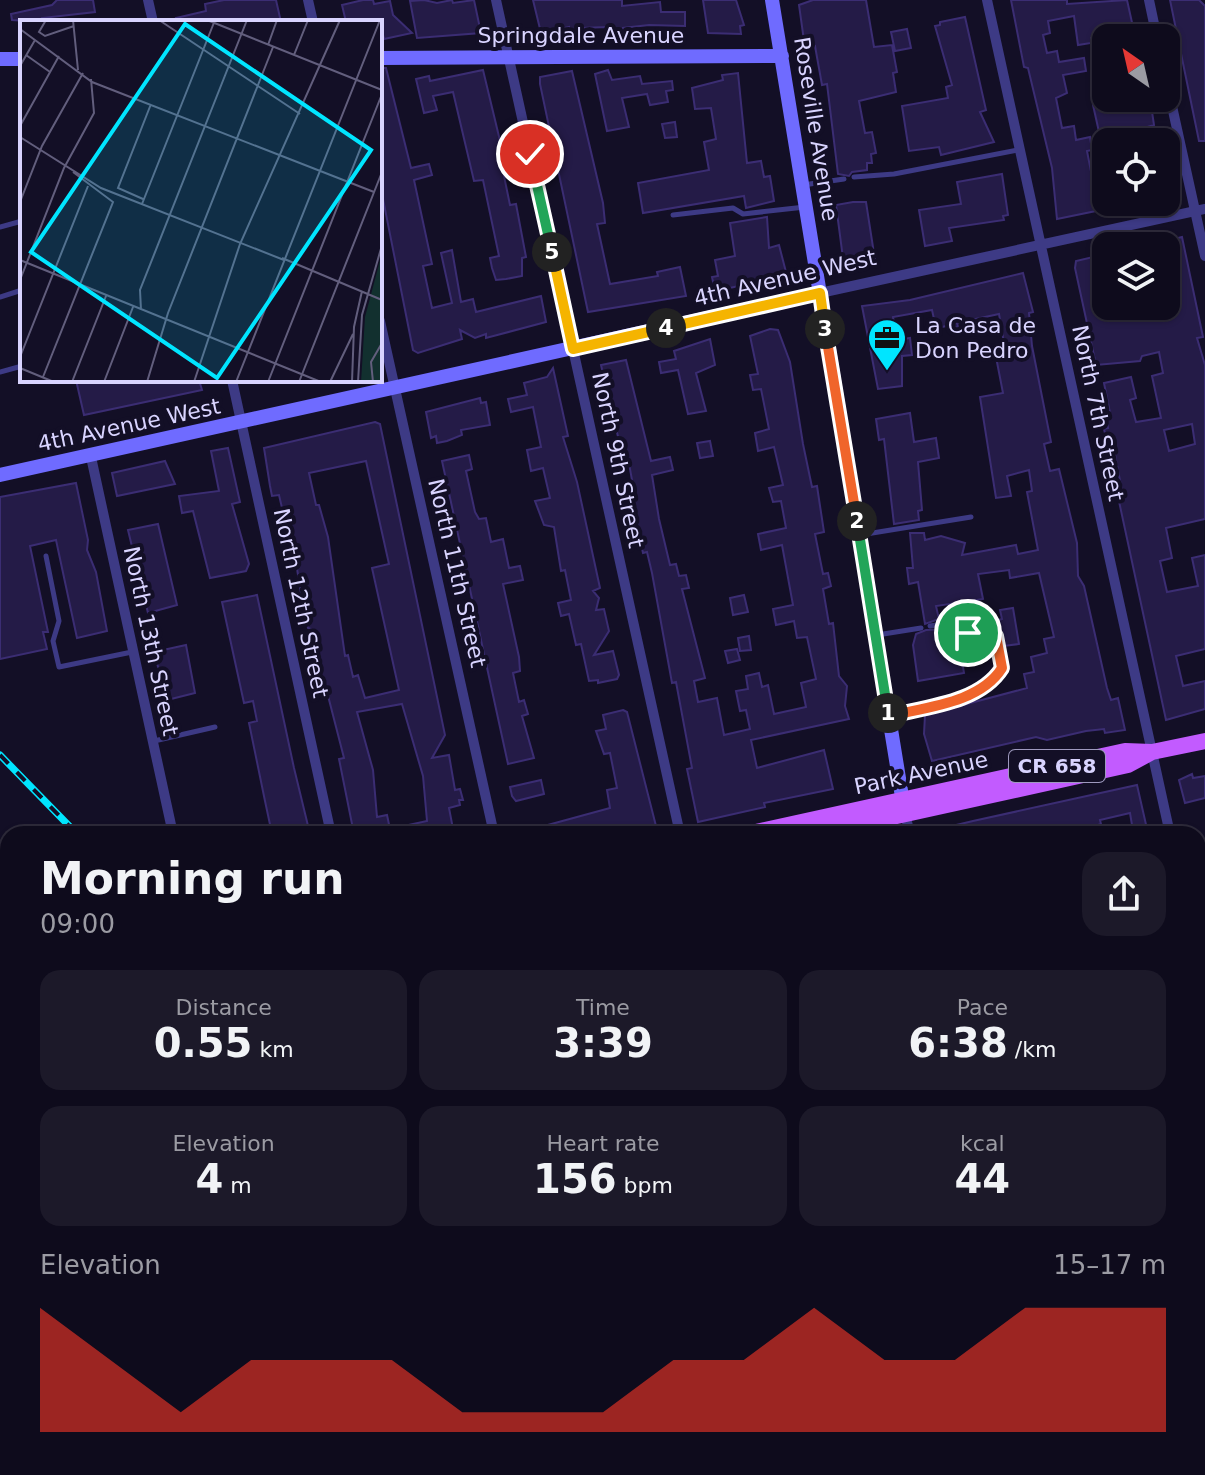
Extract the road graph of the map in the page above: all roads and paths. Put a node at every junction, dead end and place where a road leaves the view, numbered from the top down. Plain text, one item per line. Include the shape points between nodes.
1 (148, 0) edge
2 (308, 0) edge
3 (496, 0) edge
4 (772, 0) edge
5 (987, 0) edge
6 (1149, 0) edge
7 (153, 20) edge
8 (313, 20) edge
9 (1154, 24) edge
10 (782, 56) junction
11 (509, 57) junction
12 (0, 58) edge
13 (382, 58) edge
14 (20, 59) edge
15 (1175, 112) edge
16 (1020, 150) junction
17 (854, 177) dead end
18 (844, 179) dead end
19 (802, 185) junction
20 (806, 207) junction
21 (1200, 210) edge
22 (673, 215) dead end
23 (20, 222) edge
24 (0, 227) edge
25 (1040, 243) junction
26 (1205, 256) edge
27 (20, 291) edge
28 (820, 293) junction
29 (0, 297) edge
30 (382, 330) edge
31 (573, 349) junction
32 (20, 367) edge
33 (0, 372) edge
34 (232, 382) edge
35 (395, 388) junction
36 (241, 423) junction
37 (91, 457) junction
38 (0, 475) edge
39 (971, 517) dead end
40 (859, 536) junction
41 (46, 556) dead end
42 (930, 626) dead end
43 (921, 628) dead end
44 (876, 635) junction
45 (133, 652) junction
46 (889, 716) junction
47 (215, 727) dead end
48 (153, 741) junction
49 (1205, 741) edge
50 (1152, 752) junction
51 (904, 807) junction
52 (171, 826) edge
53 (329, 826) edge
54 (492, 826) edge
55 (678, 826) edge
56 (794, 826) edge
57 (841, 826) edge
58 (908, 826) edge
59 (1168, 826) edge

1 - 7 street
2 - 8 street
3 - 11 street, North 9th Street
4 - 10 street, Roseville Avenue
5 - 16 street, North 7th Street
6 - 9 street
10 - 11 street, Springdale Avenue
10 - 19 street, Roseville Avenue
11 - 13 street, Springdale Avenue
11 - 31 street, North 9th Street
12 - 14 street
15 - 21 street
16 - 17 lane
16 - 25 street, North 7th Street
18 - 19 lane
19 - 20 street, Roseville Avenue
20 - 22 lane
20 - 28 street, Roseville Avenue
21 - 25 street, 4th Avenue West
21 - 26 street
23 - 24 lane
25 - 28 street, 4th Avenue West
25 - 50 street, North 7th Street
27 - 29 lane
28 - 31 street, 4th Avenue West
28 - 40 street, Roseville Avenue
30 - 35 street, North 11th Street
31 - 35 street, 4th Avenue West
31 - 55 street, North 9th Street
32 - 33 lane
34 - 36 street, North 12th Street
35 - 36 street, 4th Avenue West
35 - 54 street, North 11th Street
36 - 37 street, 4th Avenue West
36 - 53 street, North 12th Street
37 - 38 street, 4th Avenue West
37 - 45 street, North 13th Street
39 - 40 lane
40 - 44 street, Roseville Avenue
41 - 45 lane via 59,621 53,641 59,667
42 - 46 lane via 950,623 968,633 988,629 996,636 1002,668 993,682 967,696
43 - 44 lane
44 - 46 street, Roseville Avenue
45 - 48 street, North 13th Street
46 - 51 street, Roseville Avenue
47 - 48 lane
48 - 52 street, North 13th Street
49 - 50 main road, Park Avenue / CR 658
50 - 51 main road, Park Avenue / CR 658 via 1128,765
50 - 59 street, North 7th Street
51 - 56 main road, Park Avenue / CR 658
51 - 57 main road, Park Avenue / CR 658
51 - 58 street, Roseville Avenue

